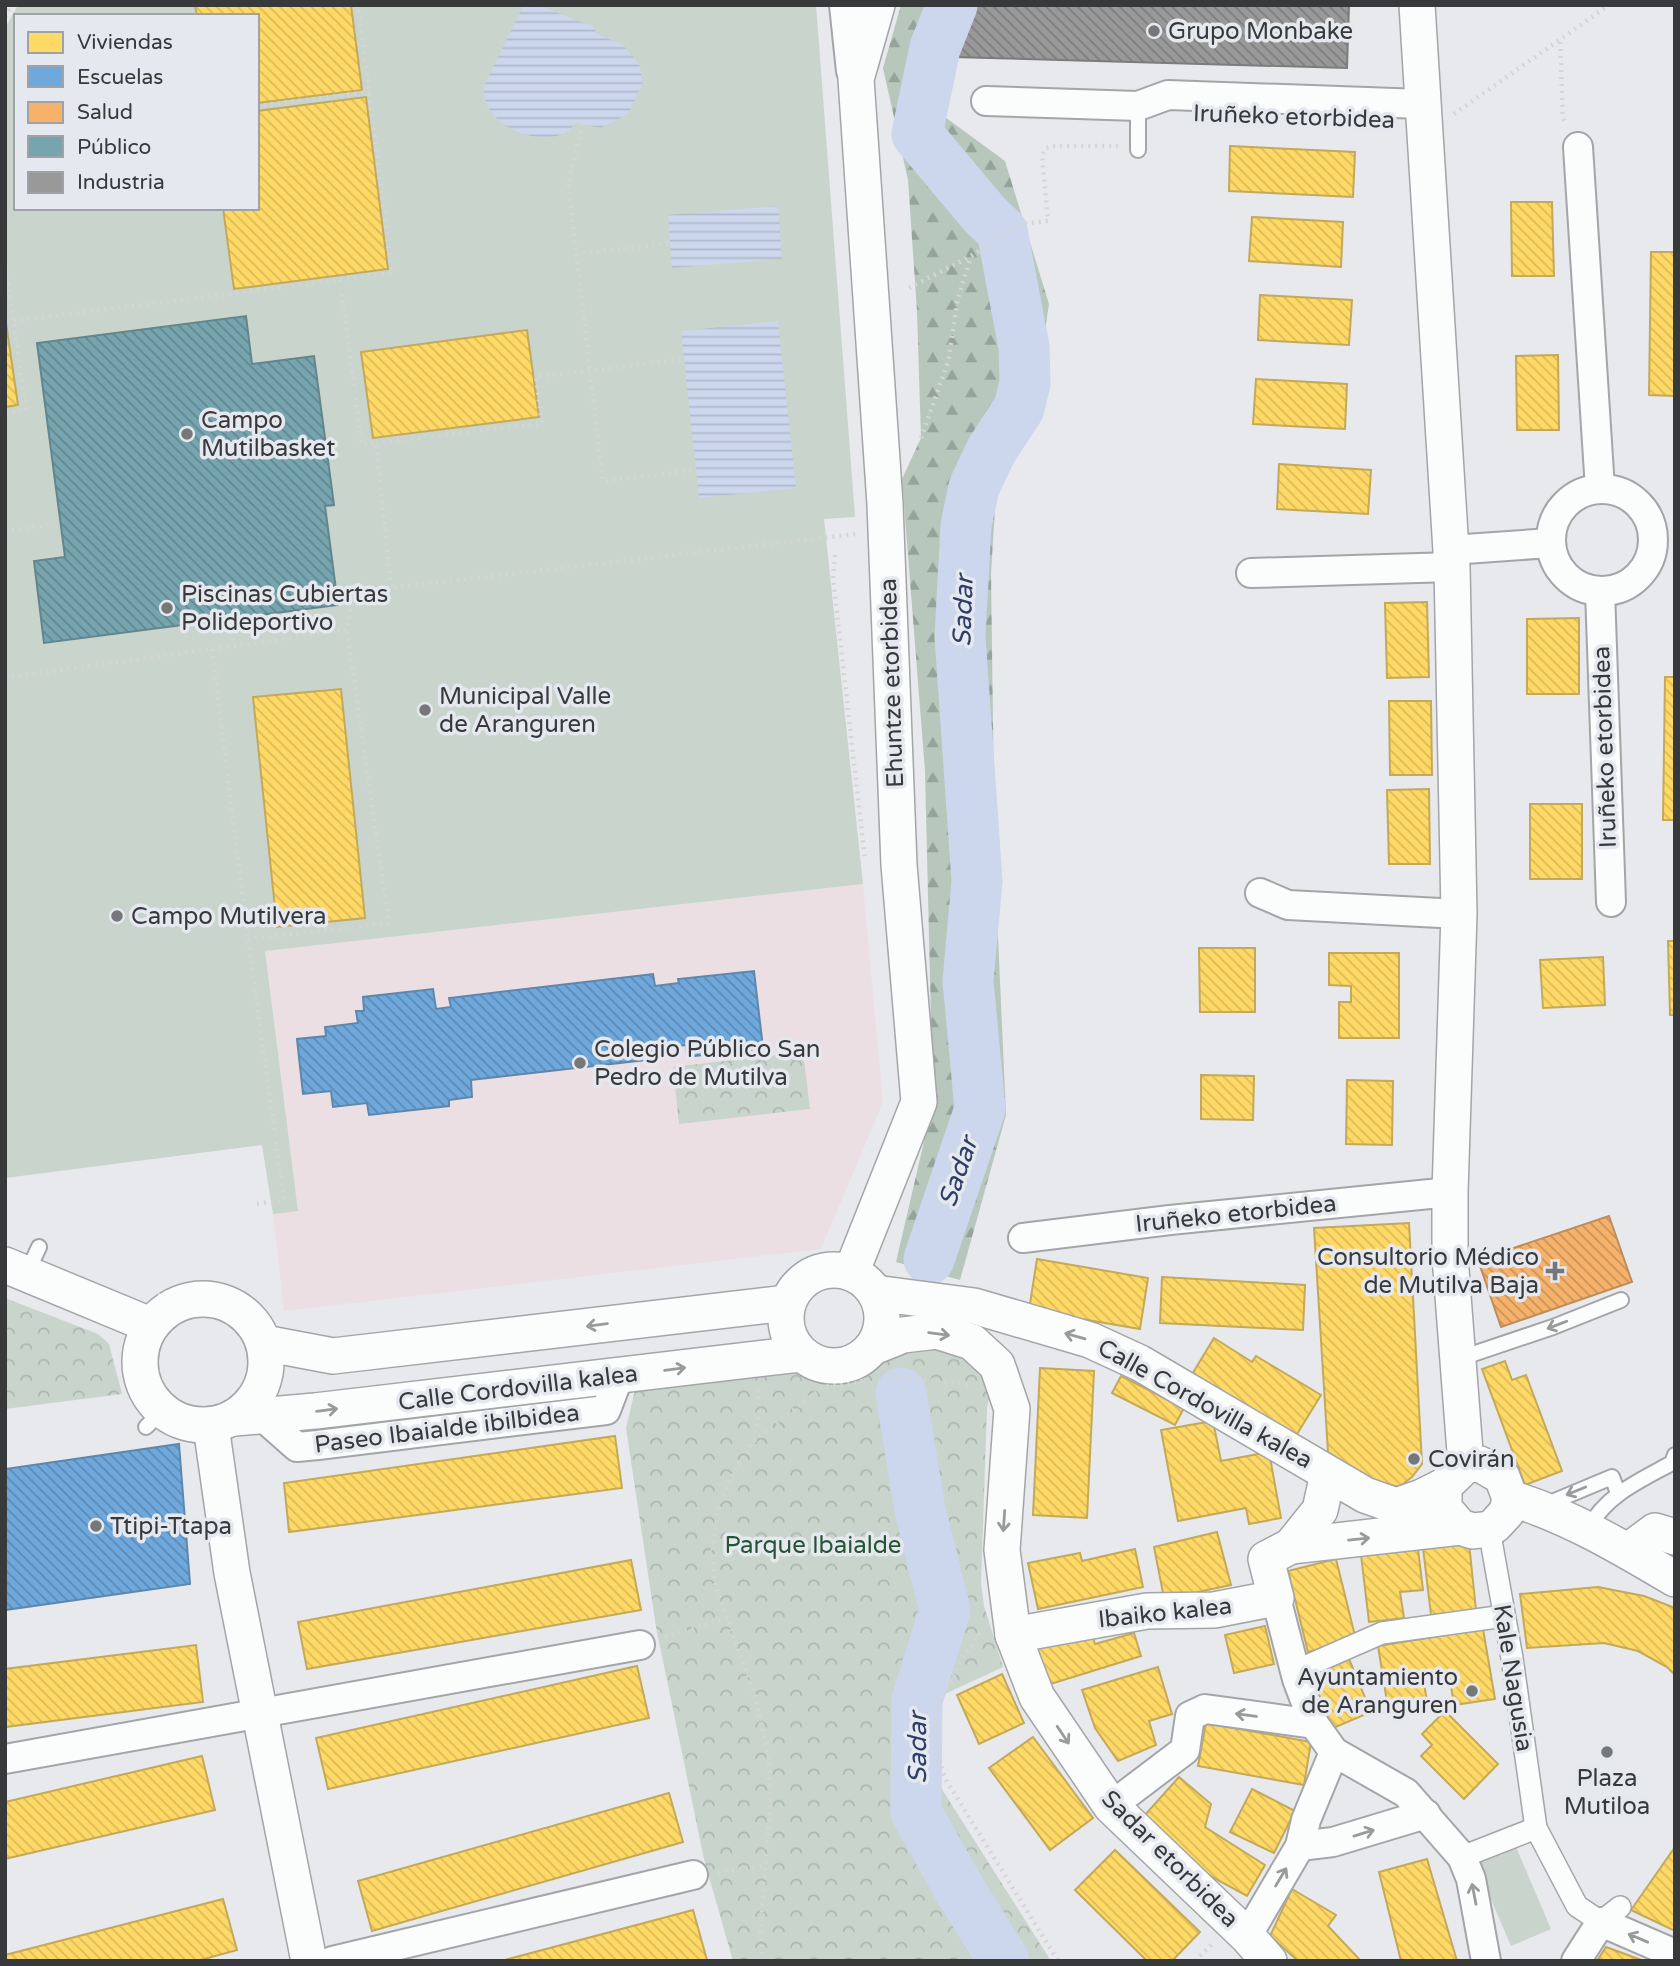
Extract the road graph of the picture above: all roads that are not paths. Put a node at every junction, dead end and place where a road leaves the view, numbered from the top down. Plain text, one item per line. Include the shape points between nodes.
1 (844, 5) edge
2 (877, 5) edge
3 (1417, 5) edge
4 (856, 79) junction
5 (986, 101) dead end
6 (1138, 106) junction
7 (1430, 116) junction
8 (1578, 147) road end
9 (1138, 148) road end
10 (1600, 489) junction
11 (1664, 542) edge
12 (1550, 543) junction
13 (1451, 559) junction
14 (1251, 573) dead end
15 (1600, 591) junction
16 (1261, 893) dead end
17 (1611, 902) dead end
18 (1459, 914) junction
19 (1450, 1192) junction
20 (1023, 1238) dead end
21 (23, 1262) edge
22 (863, 1283) junction
23 (1621, 1300) dead end
24 (787, 1303) junction
25 (152, 1310) junction
26 (265, 1330) junction
27 (800, 1354) junction
28 (1457, 1359) junction
29 (878, 1366) junction
30 (236, 1420) junction
31 (1675, 1455) edge
32 (1328, 1474) junction
33 (1455, 1476) junction
34 (1618, 1493) junction
35 (1525, 1502) junction
36 (1474, 1528) junction
37 (1588, 1529) junction
38 (1675, 1537) edge
39 (1291, 1546) junction
40 (1628, 1551) junction
41 (1675, 1579) edge
42 (1276, 1598) junction
43 (1504, 1616) junction
44 (999, 1631) junction
45 (640, 1645) road end
46 (1295, 1671) junction
47 (258, 1714) junction
48 (1314, 1724) junction
49 (1334, 1752) junction
50 (5, 1759) edge
51 (1111, 1805) junction
52 (1426, 1814) junction
53 (1536, 1828) junction
54 (1300, 1846) junction
55 (1462, 1857) junction
56 (693, 1875) road end
57 (1611, 1915) junction
58 (1258, 1948) edge
59 (1675, 1954) edge
60 (309, 1961) edge
61 (332, 1961) edge
62 (1486, 1961) edge
63 (1576, 1961) edge

1 - 4 street, Ehuntze etorbidea via 851,71
2 - 4 street, Ehuntze etorbidea
3 - 7 street, Iruñeko etorbidea
4 - 22 street, Ehuntze etorbidea via 885,504 899,865 919,1102
5 - 6 street, Iruñeko etorbidea
6 - 7 street, Iruñeko etorbidea via 1168,95
6 - 9 lane
7 - 13 street, Iruñeko etorbidea
8 - 10 street
10 - 11 street via 1624,494 1639,506
10 - 12 street via 1568,501 1555,518
11 - 15 street via 1639,575 1618,589
12 - 13 street
12 - 15 street via 1557,566 1573,583
13 - 14 street
13 - 18 street, Iruñeko etorbidea
15 - 17 street, Iruñeko etorbidea
16 - 18 street via 1288,905
18 - 19 street, Iruñeko etorbidea
19 - 20 street, Iruñeko etorbidea
19 - 28 street, Iruñeko etorbidea
21 - 25 street
22 - 24 street via 830,1270 799,1284
22 - 29 street via 882,1319
32 -> 22 street, Calle Cordovilla kalea via 1140,1363 1090,1340 974,1306
23 -> 28 lane
24 -> 26 street via 333,1356
24 - 27 street via 786,1332
25 - 26 street via 164,1312 187,1301 221,1301
25 - 30 street via 140,1372 152,1399 154,1419
26 - 30 street via 265,1378 254,1402
27 - 29 street via 823,1366 860,1359
30 -> 27 street, Calle Cordovilla kalea
28 - 33 street, Iruñeko etorbidea
29 -> 44 street, Sadar etorbidea via 903,1335 937,1331 972,1342 997,1365 1012,1409
30 - 47 street via 232,1573
31 - 34 lane via 1672,1463
32 - 33 street, Calle Cordovilla kalea via 1396,1506 1422,1497
32 - 39 street, Calle Cordovilla kalea via 1320,1510
33 - 35 street via 1480,1464 1502,1477
33 - 36 street, Iruñeko etorbidea via 1444,1508
34 -> 35 lane via 1612,1477
34 - 37 lane via 1597,1511
35 - 36 street via 1495,1525
35 - 37 street
39 -> 36 street
36 - 43 street, Kale Nagusia
37 - 40 street
38 - 40 street via 1655,1531
39 - 42 street, Calle Cordovilla kalea via 1266,1559
40 - 41 street
42 - 44 street, Ibaiko kalea via 1214,1610 1147,1611
42 - 46 street
43 - 46 street via 1382,1633
43 - 53 street, Kale Nagusia via 1518,1656
44 -> 51 street, Sadar etorbidea
45 - 47 street
46 - 48 street
47 - 50 street
47 - 60 street
48 - 49 street
48 -> 51 street via 1205,1709 1190,1716 1185,1750
49 - 52 street via 1406,1793
49 - 54 street
51 - 58 street, Sadar etorbidea
54 -> 52 street via 1333,1842
52 - 55 street
53 - 55 street
53 - 57 street, Kale Nagusia via 1577,1906
58 -> 54 street
62 -> 55 street via 1471,1879
56 - 61 street
59 -> 57 street, Kale Nagusia
57 - 63 street

